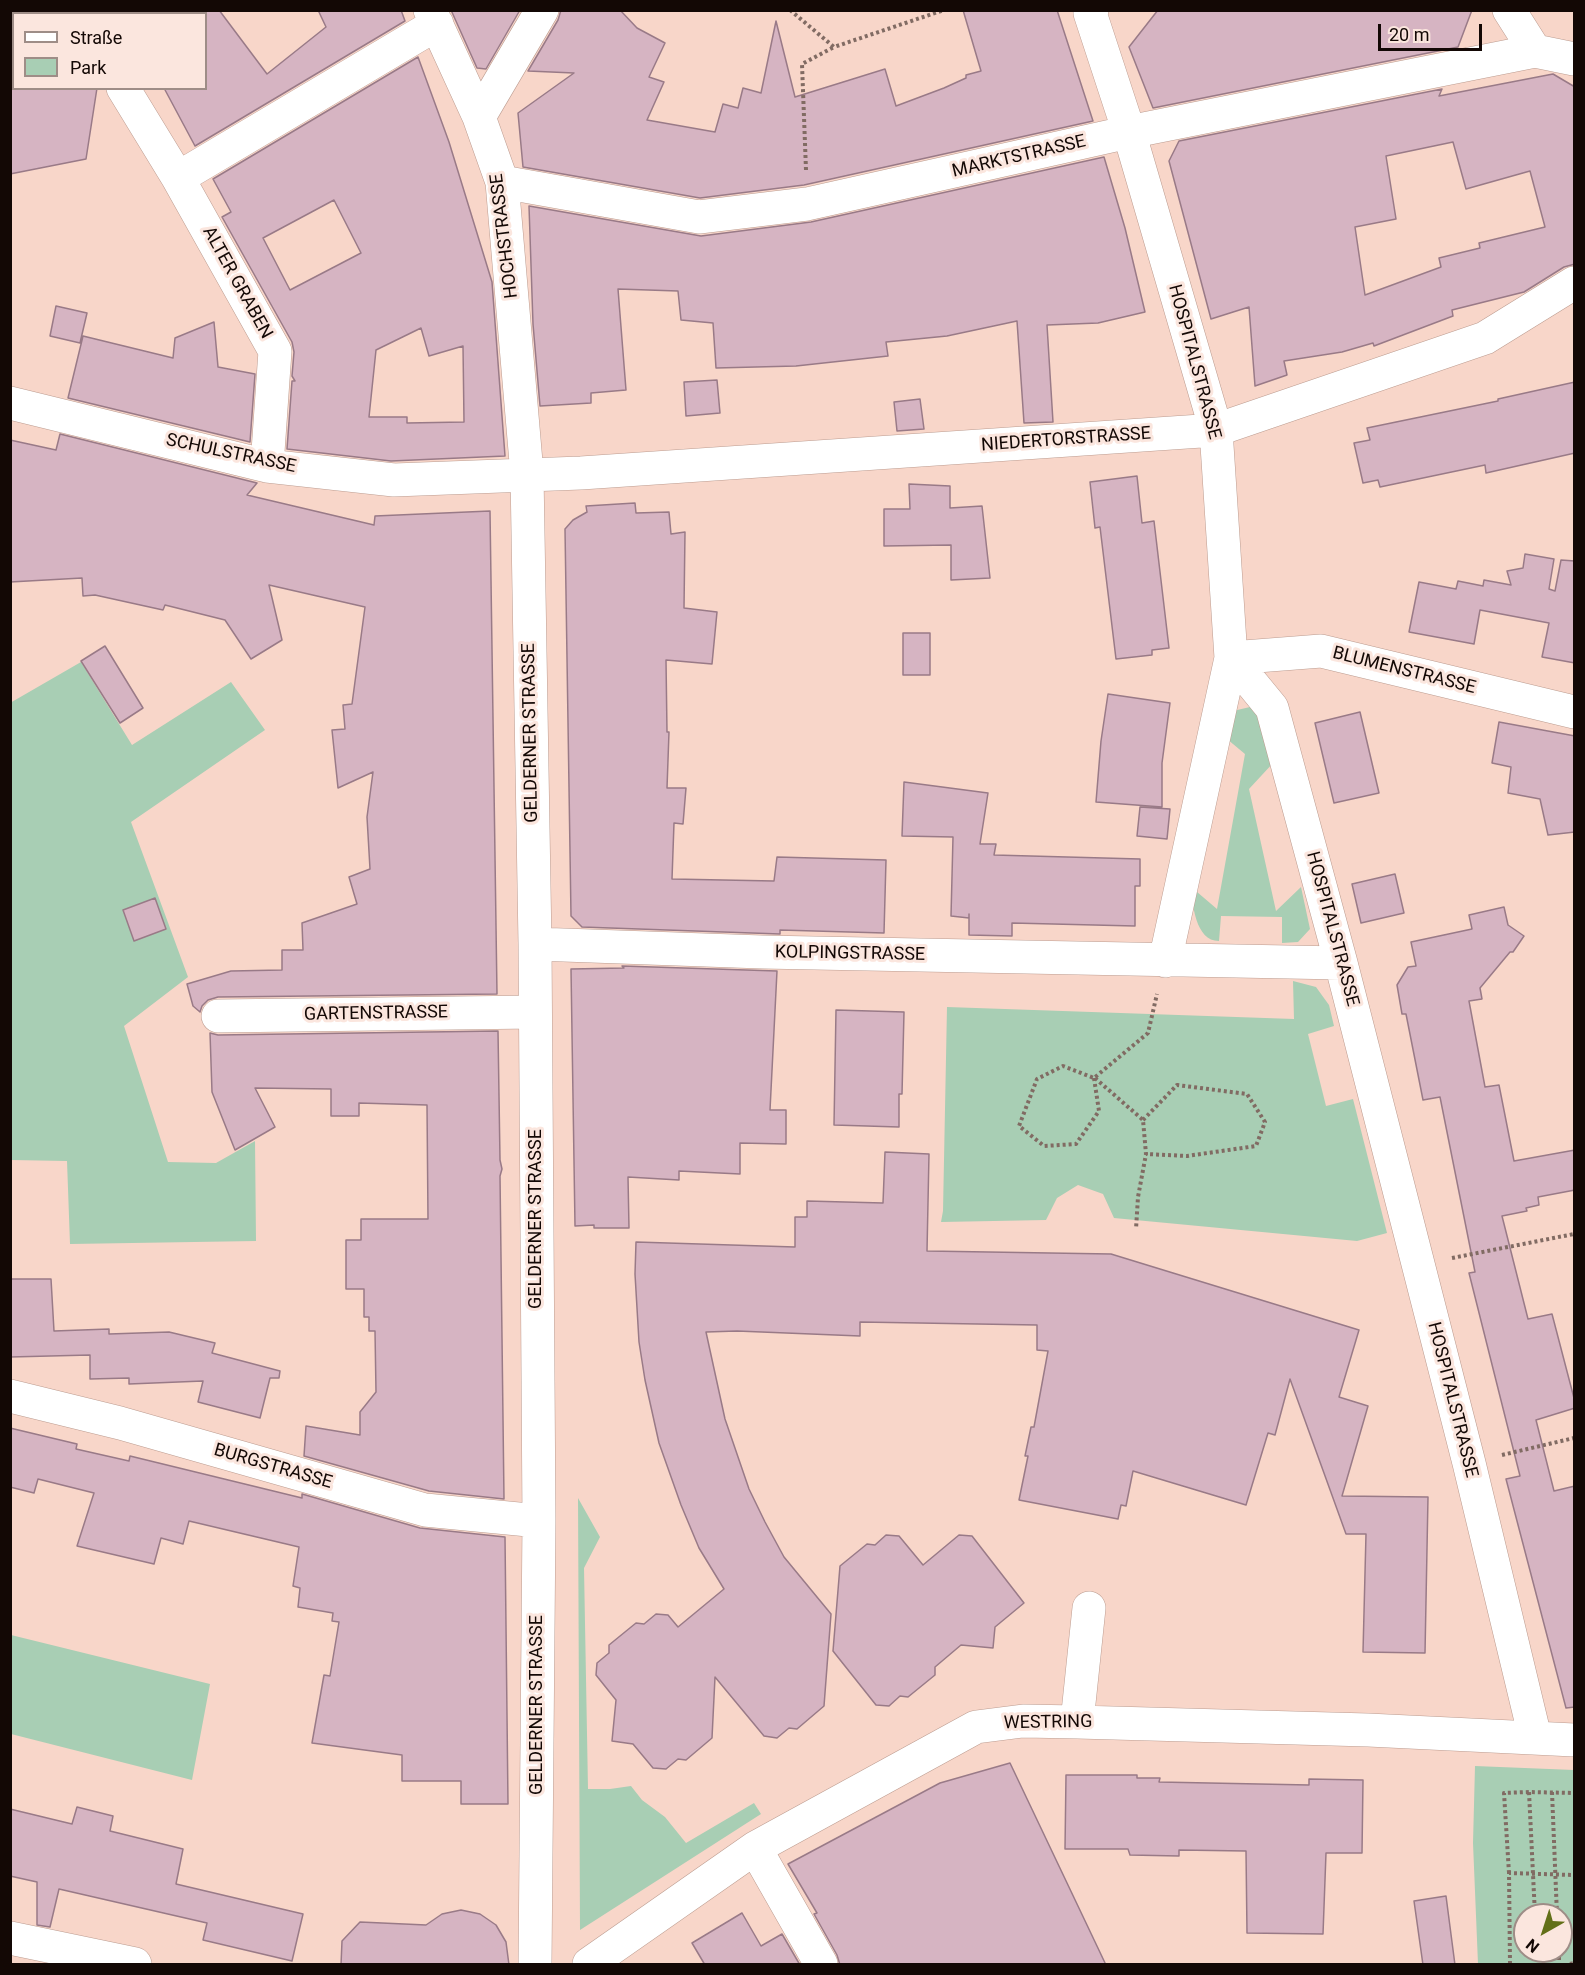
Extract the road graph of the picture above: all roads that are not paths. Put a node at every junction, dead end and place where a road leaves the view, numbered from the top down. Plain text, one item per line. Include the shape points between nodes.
1 (542, 10) edge
2 (1509, 10) edge
3 (1085, 11) edge
4 (434, 17) edge
5 (1535, 51) junction
6 (1575, 59) edge
7 (124, 90) edge
8 (479, 117) junction
9 (1129, 132) junction
10 (178, 178) junction
11 (502, 182) junction
12 (1575, 283) edge
13 (10, 403) edge
14 (1216, 430) junction
15 (267, 466) junction
16 (527, 474) junction
17 (1231, 658) junction
18 (1575, 712) edge
19 (535, 944) junction
20 (1165, 961) junction
21 (1341, 963) junction
22 (535, 1012) junction
23 (218, 1016) dead end
24 (10, 1396) edge
25 (539, 1521) junction
26 (1089, 1608) dead end
27 (1077, 1722) junction
28 (1535, 1737) junction
29 (1575, 1740) edge
30 (755, 1848) junction
31 (10, 1938) edge
32 (135, 1965) edge
33 (536, 1965) edge
34 (589, 1965) edge
35 (821, 1965) edge

1 - 8 street
2 - 5 street
3 - 9 street, HOSPITALSTRASSE
4 - 8 street, HOCHSTRASSE
4 - 10 street
5 - 6 street
5 - 9 street, MARKTSTRASSE
7 - 10 street, ALTER GRABEN
8 - 11 street, HOCHSTRASSE
9 - 11 street, MARKTSTRASSE via 807,204 699,217
9 - 14 street, HOSPITALSTRASSE
10 - 15 street, ALTER GRABEN via 275,351
11 - 16 street, HOCHSTRASSE
12 - 14 street, NIEDERTORSTRASSE via 1485,338
13 - 15 street, SCHULSTRASSE
14 - 16 street, NIEDERTORSTRASSE
14 - 17 street, HOSPITALSTRASSE
15 - 16 street, SCHULSTRASSE via 394,480
16 - 19 street, GELDERNER STRASSE
17 - 18 street, BLUMENSTRASSE via 1321,651
17 - 20 street
17 - 21 street, HOSPITALSTRASSE via 1272,708
19 - 20 street, KOLPINGSTRASSE
19 - 22 street, GELDERNER STRASSE
20 - 21 street, KOLPINGSTRASSE
21 - 28 street, HOSPITALSTRASSE
22 - 23 street, GARTENSTRASSE
22 - 25 street, GELDERNER STRASSE
24 - 25 street, BURGSTRASSE via 120,1423 425,1510
25 - 33 street, GELDERNER STRASSE
26 - 27 street
27 - 28 street, WESTRING
27 - 30 street, WESTRING via 1023,1721 976,1727
28 - 29 street, WESTRING
30 - 34 street, WESTRING
30 - 35 street
31 - 32 street

